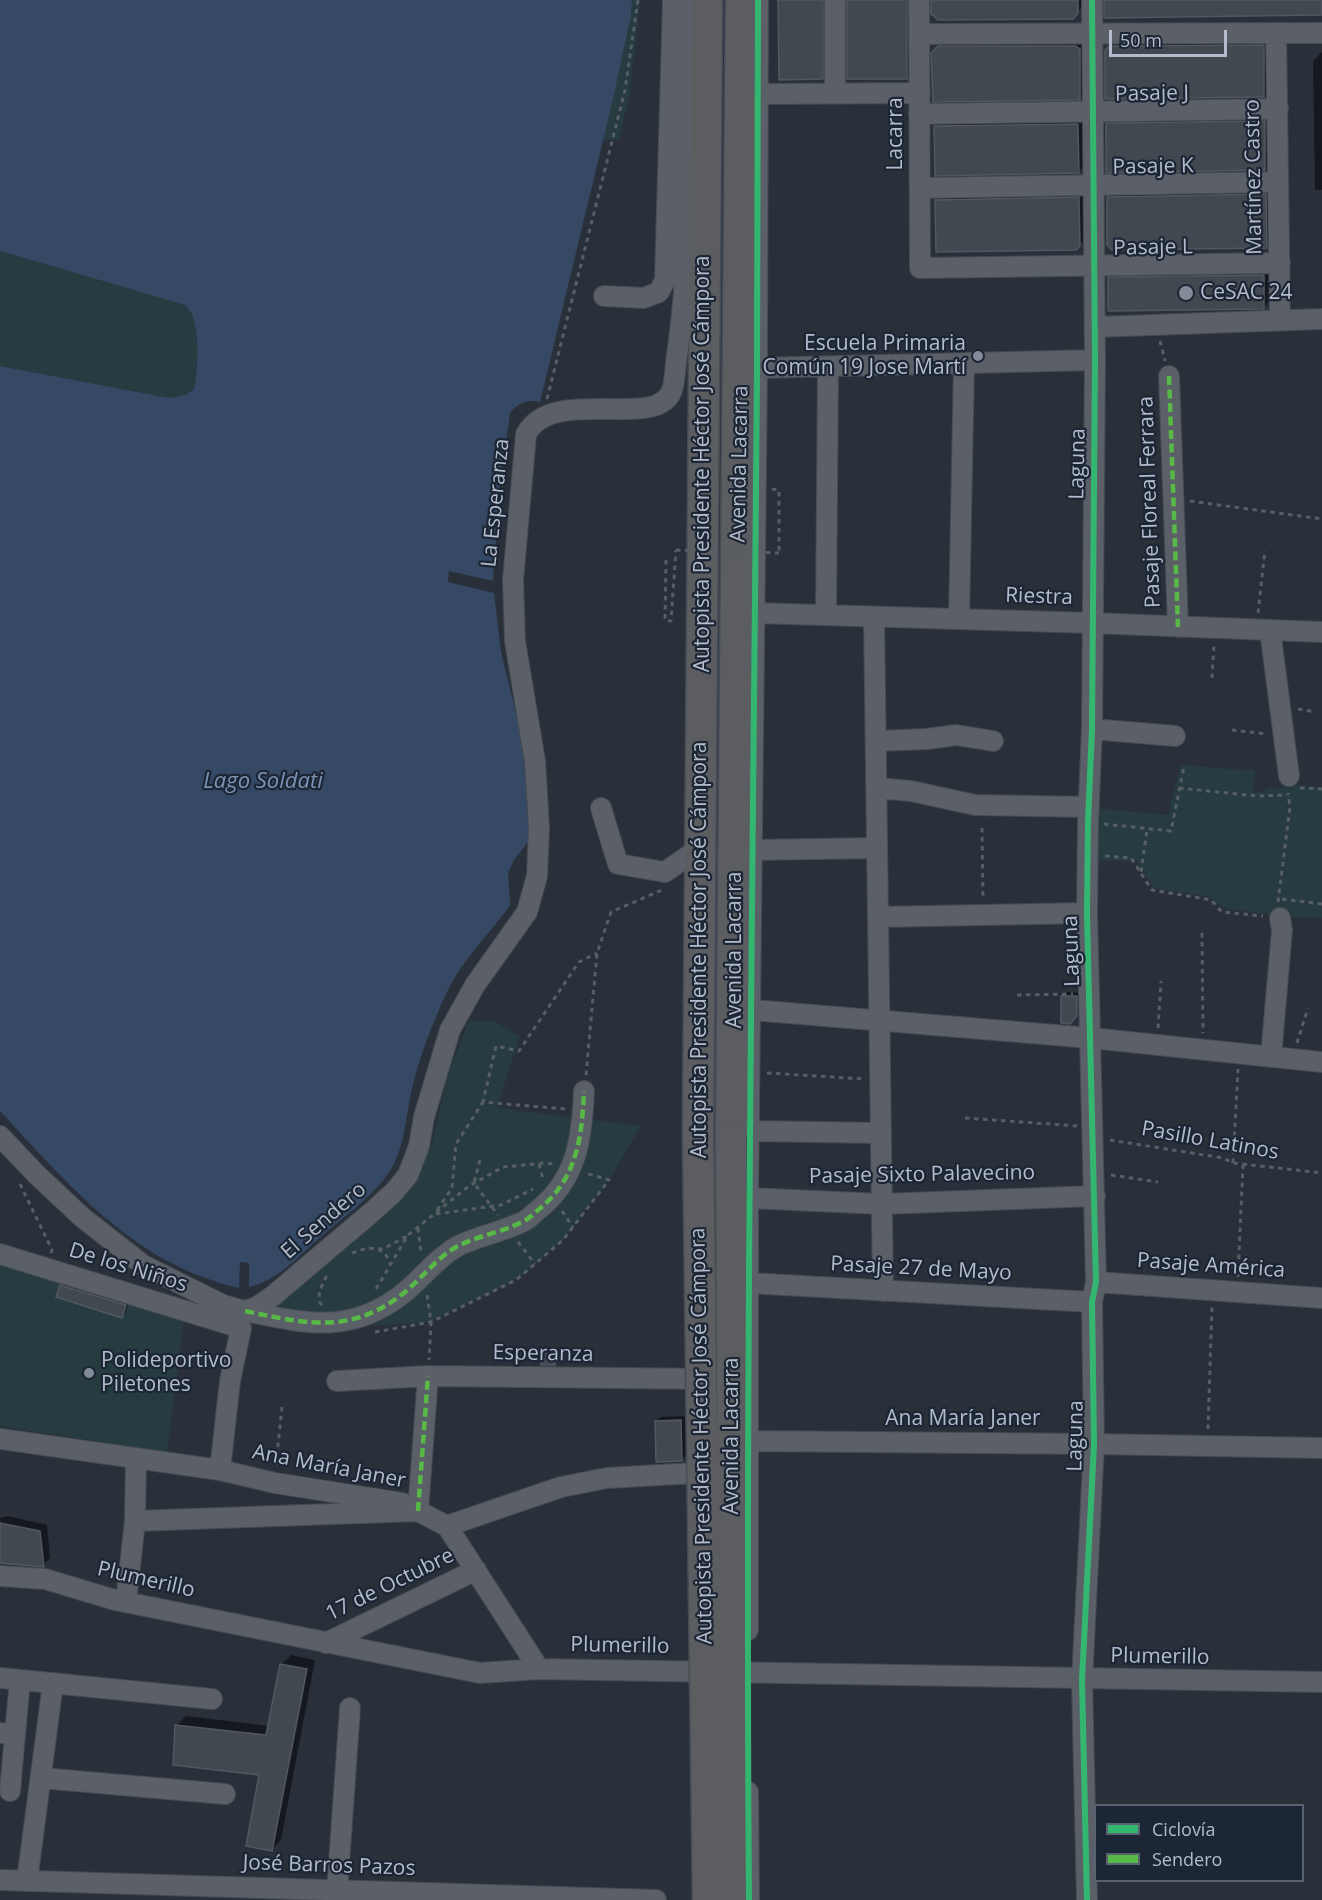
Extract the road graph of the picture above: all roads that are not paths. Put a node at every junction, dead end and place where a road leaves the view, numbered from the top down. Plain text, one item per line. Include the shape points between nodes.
1 (673, 0) edge
2 (687, 0) edge
3 (707, 0) edge
4 (741, 0) edge
5 (758, 0) edge
6 (835, 0) edge
7 (919, 0) edge
8 (1092, 0) edge
9 (1276, 33) junction
10 (1322, 33) edge
11 (920, 34) junction
12 (1092, 34) junction
13 (920, 93) junction
14 (757, 94) junction
15 (835, 94) junction
16 (1278, 109) junction
17 (1093, 112) junction
18 (919, 114) junction
19 (1278, 182) junction
20 (1092, 185) junction
21 (921, 188) junction
22 (1280, 263) junction
23 (1094, 266) junction
24 (920, 268) joint
25 (604, 296) dead end
26 (1322, 319) edge
27 (1280, 320) junction
28 (1095, 327) junction
29 (1095, 360) junction
30 (964, 364) junction
31 (757, 368) junction
32 (828, 368) junction
33 (1169, 376) road end
34 (754, 613) junction
35 (826, 615) junction
36 (874, 617) junction
37 (959, 619) junction
38 (1092, 623) junction
39 (1178, 627) junction
40 (1263, 630) junction
41 (1322, 632) edge
42 (1092, 729) junction
43 (1175, 736) dead end
44 (876, 741) junction
45 (993, 741) dead end
46 (1288, 786) road end
47 (877, 788) junction
48 (601, 808) dead end
49 (1088, 814) junction
50 (701, 847) junction
51 (877, 848) junction
52 (752, 850) junction
53 (537, 876) joint
54 (1279, 908) road end
55 (1088, 913) junction
56 (878, 917) junction
57 (752, 1010) junction
58 (880, 1020) junction
59 (1092, 1038) junction
60 (1271, 1057) junction
61 (1322, 1062) edge
62 (584, 1101) road end
63 (741, 1133) junction
64 (881, 1133) junction
65 (0, 1136) edge
66 (1095, 1196) junction
67 (748, 1198) junction
68 (882, 1204) junction
69 (0, 1254) edge
70 (1096, 1282) junction
71 (748, 1283) junction
72 (883, 1291) junction
73 (1322, 1298) edge
74 (1092, 1302) junction
75 (243, 1320) junction
76 (428, 1376) junction
77 (748, 1378) junction
78 (337, 1381) dead end
79 (0, 1439) edge
80 (748, 1441) junction
81 (1094, 1444) junction
82 (1322, 1448) edge
83 (136, 1458) junction
84 (220, 1470) junction
85 (749, 1471) junction
86 (418, 1511) junction
87 (135, 1521) junction
88 (447, 1526) junction
89 (476, 1570) junction
90 (0, 1576) edge
91 (126, 1602) junction
92 (326, 1643) junction
93 (539, 1669) junction
94 (747, 1671) junction
95 (0, 1678) edge
96 (20, 1680) junction
97 (1082, 1680) junction
98 (1322, 1682) edge
99 (53, 1683) junction
100 (212, 1700) dead end
101 (350, 1708) dead end
102 (7, 1734) edge
103 (40, 1786) junction
104 (5, 1790) edge
105 (225, 1794) dead end
106 (0, 1880) edge
107 (27, 1881) junction
108 (337, 1891) junction
109 (656, 1900) edge
110 (708, 1900) edge
111 (734, 1900) edge
112 (749, 1900) edge
113 (1087, 1900) edge

1 - 25 street via 665,280 659,292 644,298
2 - 53 street, La Esperanza via 685,279 672,391 663,402 649,408 575,408 546,416 531,424 526,434 513,580 515,641 535,761
3 - 50 highway, Autopista Presidente Héctor José Cámpora
4 - 63 highway, Autopista Presidente Héctor José Cámpora
5 - 14 street, Avenida Lacarra
6 - 15 street
7 - 11 street, Lacarra
8 - 12 street, Laguna
9 - 10 street
9 - 12 street
9 - 16 street, Martínez Castro
11 - 12 street
11 - 13 street, Lacarra
12 - 17 street, Laguna
13 - 15 street
13 - 18 street, Lacarra
14 - 15 street
14 - 31 street, Avenida Lacarra
16 - 17 street, Pasaje J
16 - 19 street, Martínez Castro
17 - 18 street, Pasaje J
17 - 20 street, Laguna
18 - 21 street, Lacarra
19 - 20 street, Pasaje K
19 - 22 street, Martínez Castro
20 - 21 street, Pasaje K
20 - 23 street, Laguna
21 - 24 street, Lacarra
22 - 23 street, Pasaje L
22 - 27 street, Martínez Castro
23 - 24 street, Pasaje L
23 - 28 street, Laguna
26 - 27 street
27 - 28 street
28 - 29 street, Laguna
29 - 30 street
29 - 38 street, Laguna
30 - 32 street
30 - 37 street
31 - 32 street
31 - 34 street, Avenida Lacarra
32 - 35 street
33 - 39 street, Pasaje Floreal Ferrara
34 - 35 street, Riestra
34 - 52 street, Avenida Lacarra
35 - 36 street, Riestra
36 - 37 street, Riestra
36 - 44 street
37 - 38 street, Riestra
38 - 39 street, Riestra
38 - 42 street, Laguna
39 - 40 street, Riestra
40 - 41 street, Riestra
40 - 46 street via 1285,736
42 - 43 street
42 - 49 street, Laguna
44 - 45 street via 956,735
44 - 47 street
47 - 49 street via 975,805
47 - 51 street
48 - 50 street via 618,864 665,872
49 - 55 street, Laguna
50 - 110 highway, Autopista Presidente Héctor José Cámpora, bridge via 698,1134
51 - 52 street
51 - 56 street
52 - 57 street, Avenida Lacarra
53 - 75 street, El Sendero via 526,912 475,985 450,1030 408,1175 372,1212
54 - 60 street via 1282,930
55 - 56 street
55 - 59 street, Laguna
56 - 58 street
57 - 58 street
57 - 63 street, Avenida Lacarra via 750,1072
58 - 59 street
58 - 64 street
59 - 60 street
59 - 66 street, Laguna
60 - 61 street
62 - 75 street via 568,1168 552,1199 522,1223 457,1247 402,1294 355,1320
63 - 64 street
63 - 67 street, Avenida Lacarra
63 - 111 highway, Autopista Presidente Héctor José Cámpora, bridge
64 - 68 street
65 - 75 street via 83,1218 143,1264 223,1305
66 - 68 street, Pasaje Sixto Palavecino
66 - 70 street, Laguna
67 - 68 street, Pasaje Sixto Palavecino
67 - 71 street, Avenida Lacarra
68 - 72 street
69 - 75 street, De los Niños
70 - 73 street, Pasaje América
70 - 74 street, Laguna
71 - 72 street, Pasaje 27 de Mayo
71 - 77 street, Avenida Lacarra
72 - 74 street, Pasaje 27 de Mayo
74 - 81 street, Laguna
75 - 84 street via 230,1381
76 - 77 street, Esperanza
76 - 78 street, Esperanza
76 - 86 street
77 - 80 street, Avenida Lacarra
79 - 83 street, Ana María Janer
80 - 81 street, Ana María Janer
80 - 85 street, Avenida Lacarra
81 - 82 street, Ana María Janer
81 - 97 street, Laguna
83 - 84 street, Ana María Janer
83 - 87 street
84 - 86 street, Ana María Janer via 402,1503
85 - 88 street via 607,1478 561,1487
85 - 94 street, Avenida Lacarra
86 - 87 street
86 - 88 street, Ana María Janer
87 - 91 street
88 - 89 street
89 - 92 street, 17 de Octubre
89 - 93 street
90 - 91 street, Plumerillo via 45,1579
91 - 92 street, Plumerillo
92 - 93 street, Plumerillo via 480,1673
93 - 94 street, Plumerillo
94 - 97 street, Plumerillo
94 - 112 street, Avenida Lacarra
95 - 96 street
96 - 99 street
96 - 102 street
97 - 98 street, Plumerillo
97 - 113 street, Laguna
99 - 100 street
99 - 103 street
101 - 108 street
102 - 104 street
103 - 104 street
103 - 105 street
103 - 107 street
106 - 107 street, José Barros Pazos
107 - 108 street, José Barros Pazos
108 - 109 street, José Barros Pazos

